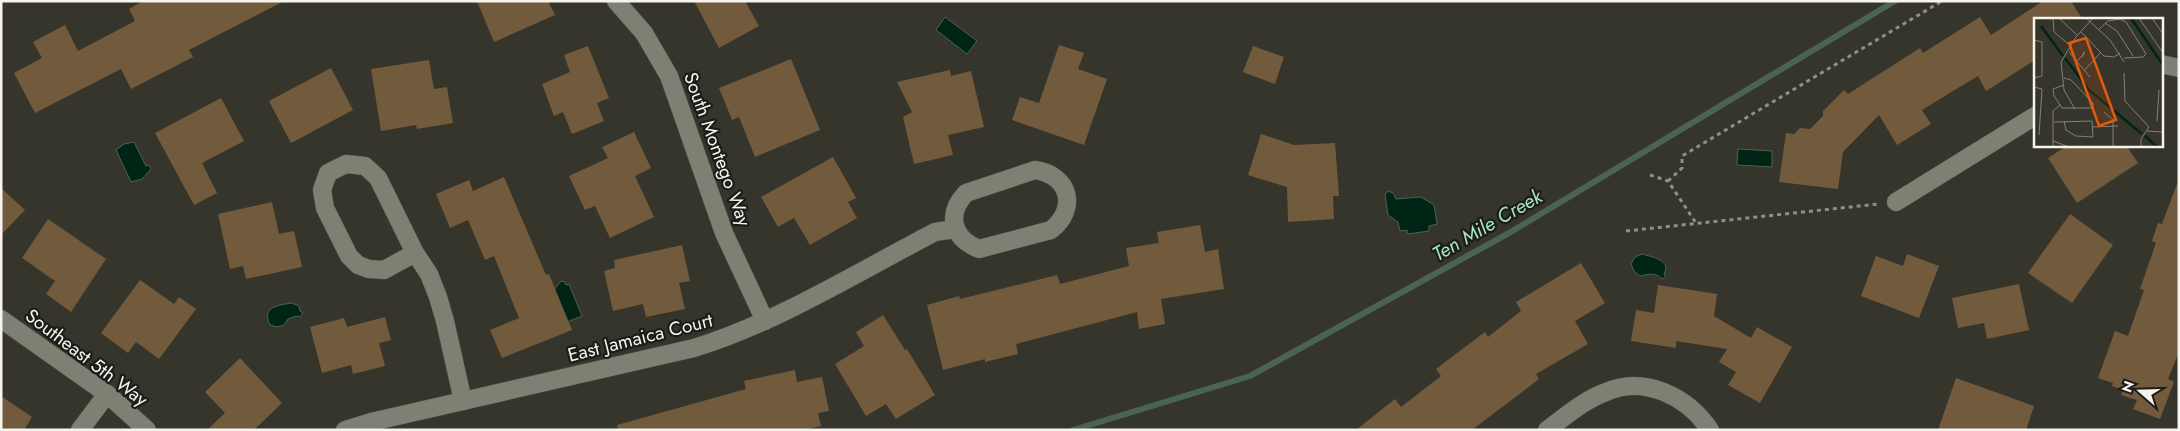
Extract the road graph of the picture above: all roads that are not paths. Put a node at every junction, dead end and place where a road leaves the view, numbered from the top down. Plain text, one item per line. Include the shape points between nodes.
1 (616, 1) edge
2 (2162, 64) edge
3 (2179, 68) edge
4 (2034, 117) edge
5 (1896, 202) road end
6 (955, 229) junction
7 (415, 253) junction
8 (1, 319) edge
9 (765, 321) junction
10 (106, 394) junction
11 (463, 401) junction
12 (80, 430) edge
13 (147, 430) edge
14 (345, 430) edge
15 (1547, 430) edge
16 (1710, 430) edge

1 - 9 street, South Montego Way via 644,33 669,76 724,233
2 - 3 street
4 - 5 street
6 - 6 street via 955,209 966,193 1026,172 1036,170 1054,176 1066,193 1065,214 1051,230 979,249 969,245
6 - 9 street, East Jamaica Court via 935,232
7 - 7 street via 378,178 365,166 346,164 328,173 322,190 325,208 349,256 358,265 384,270
7 - 11 street via 438,297
8 - 10 street, Southeast 5th Way
9 - 11 street, East Jamaica Court via 694,348
10 - 12 street
10 - 13 street, Southeast 5th Way
11 - 14 street, East Jamaica Court
15 - 16 street via 1607,391 1632,386 1657,389 1680,398 1700,415

